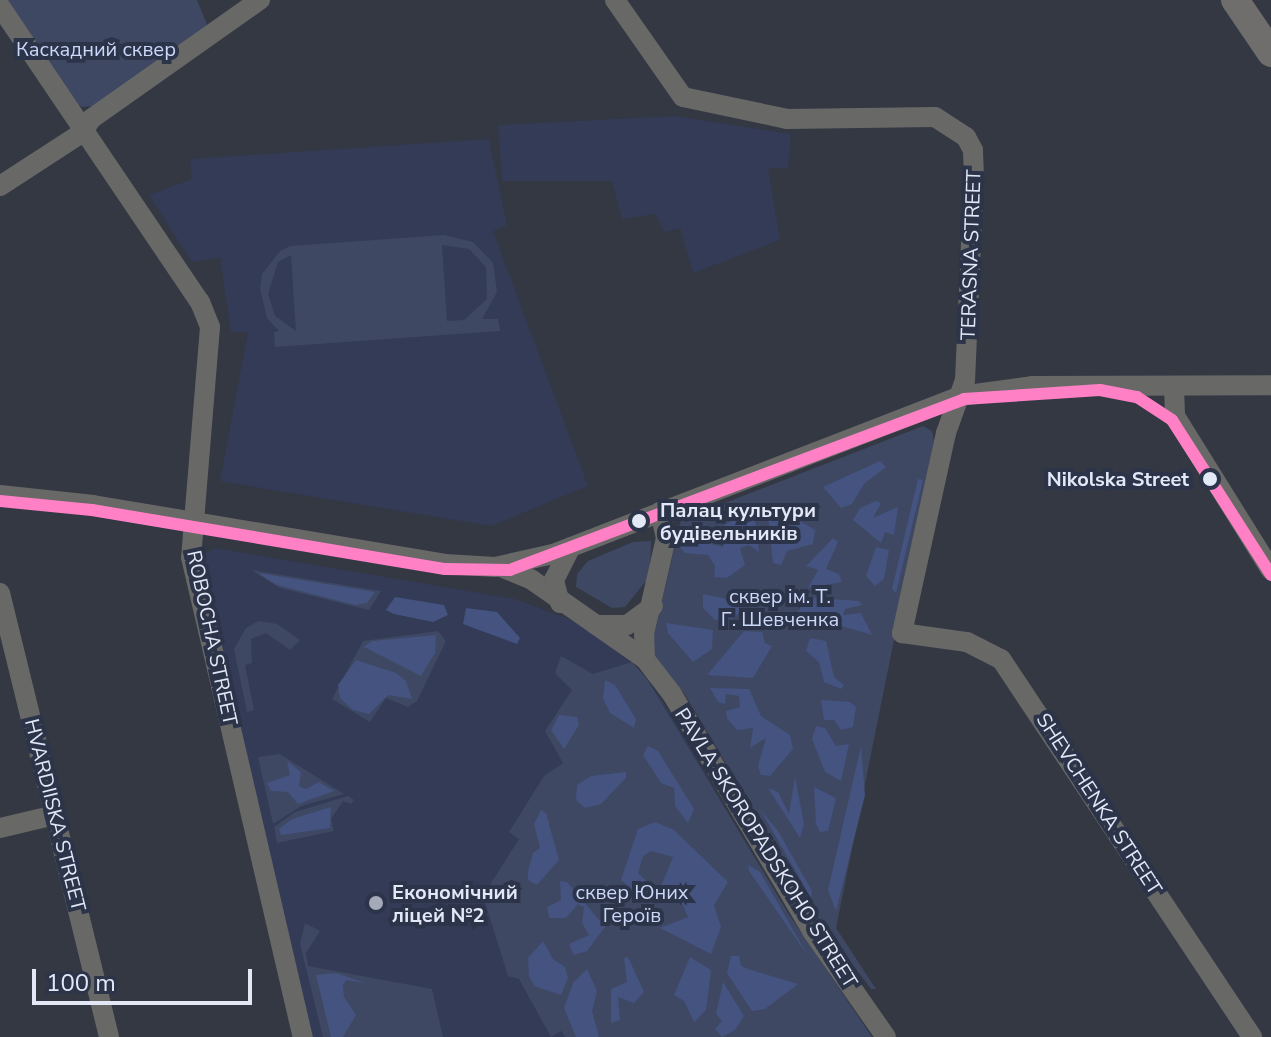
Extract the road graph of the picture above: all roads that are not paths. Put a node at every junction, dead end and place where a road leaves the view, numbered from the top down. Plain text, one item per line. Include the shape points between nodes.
1 (260, 0) edge
2 (615, 0) edge
3 (1235, 0) edge
4 (0, 6) edge
5 (1271, 53) edge
6 (83, 132) junction
7 (0, 186) edge
8 (1271, 385) edge
9 (1174, 386) junction
10 (960, 396) junction
11 (0, 495) edge
12 (660, 512) junction
13 (192, 523) junction
14 (571, 547) junction
15 (495, 567) junction
16 (1271, 570) edge
17 (0, 593) edge
18 (560, 603) junction
19 (653, 606) junction
20 (590, 624) junction
21 (902, 633) joint
22 (645, 659) junction
23 (55, 815) junction
24 (0, 828) edge
25 (109, 1037) edge
26 (303, 1037) edge
27 (886, 1037) edge
28 (1252, 1037) edge

1 - 6 street via 91,119
2 - 10 street, TERASNA STREET via 683,97 787,119 935,117 966,137 973,150 974,175 967,363
3 - 5 highway
4 - 6 street, ROBOCHA STREET
6 - 7 street
6 - 13 street, ROBOCHA STREET via 200,302 210,327
8 - 9 street
9 - 10 street via 1033,386
9 - 16 street via 1175,416
10 - 12 street
10 - 21 street, TERASNA STREET via 946,433
11 - 13 street
12 - 14 street
12 - 19 street via 666,538
13 - 15 street via 445,564
13 - 26 street, ROBOCHA STREET via 193,571
14 - 15 street
14 - 18 street via 554,580
15 - 18 street, PAVLA SKOROPADSKOHO STREET via 532,580
17 - 23 street, HVARDIISKA STREET
18 - 20 street, PAVLA SKOROPADSKOHO STREET
19 - 20 street via 627,625
19 - 22 street via 644,634
20 - 22 street, PAVLA SKOROPADSKOHO STREET
21 - 28 street, SHEVCHENKA STREET via 967,642 1001,659
22 - 27 street, PAVLA SKOROPADSKOHO STREET via 672,694 812,931
23 - 24 street
23 - 25 street, HVARDIISKA STREET

